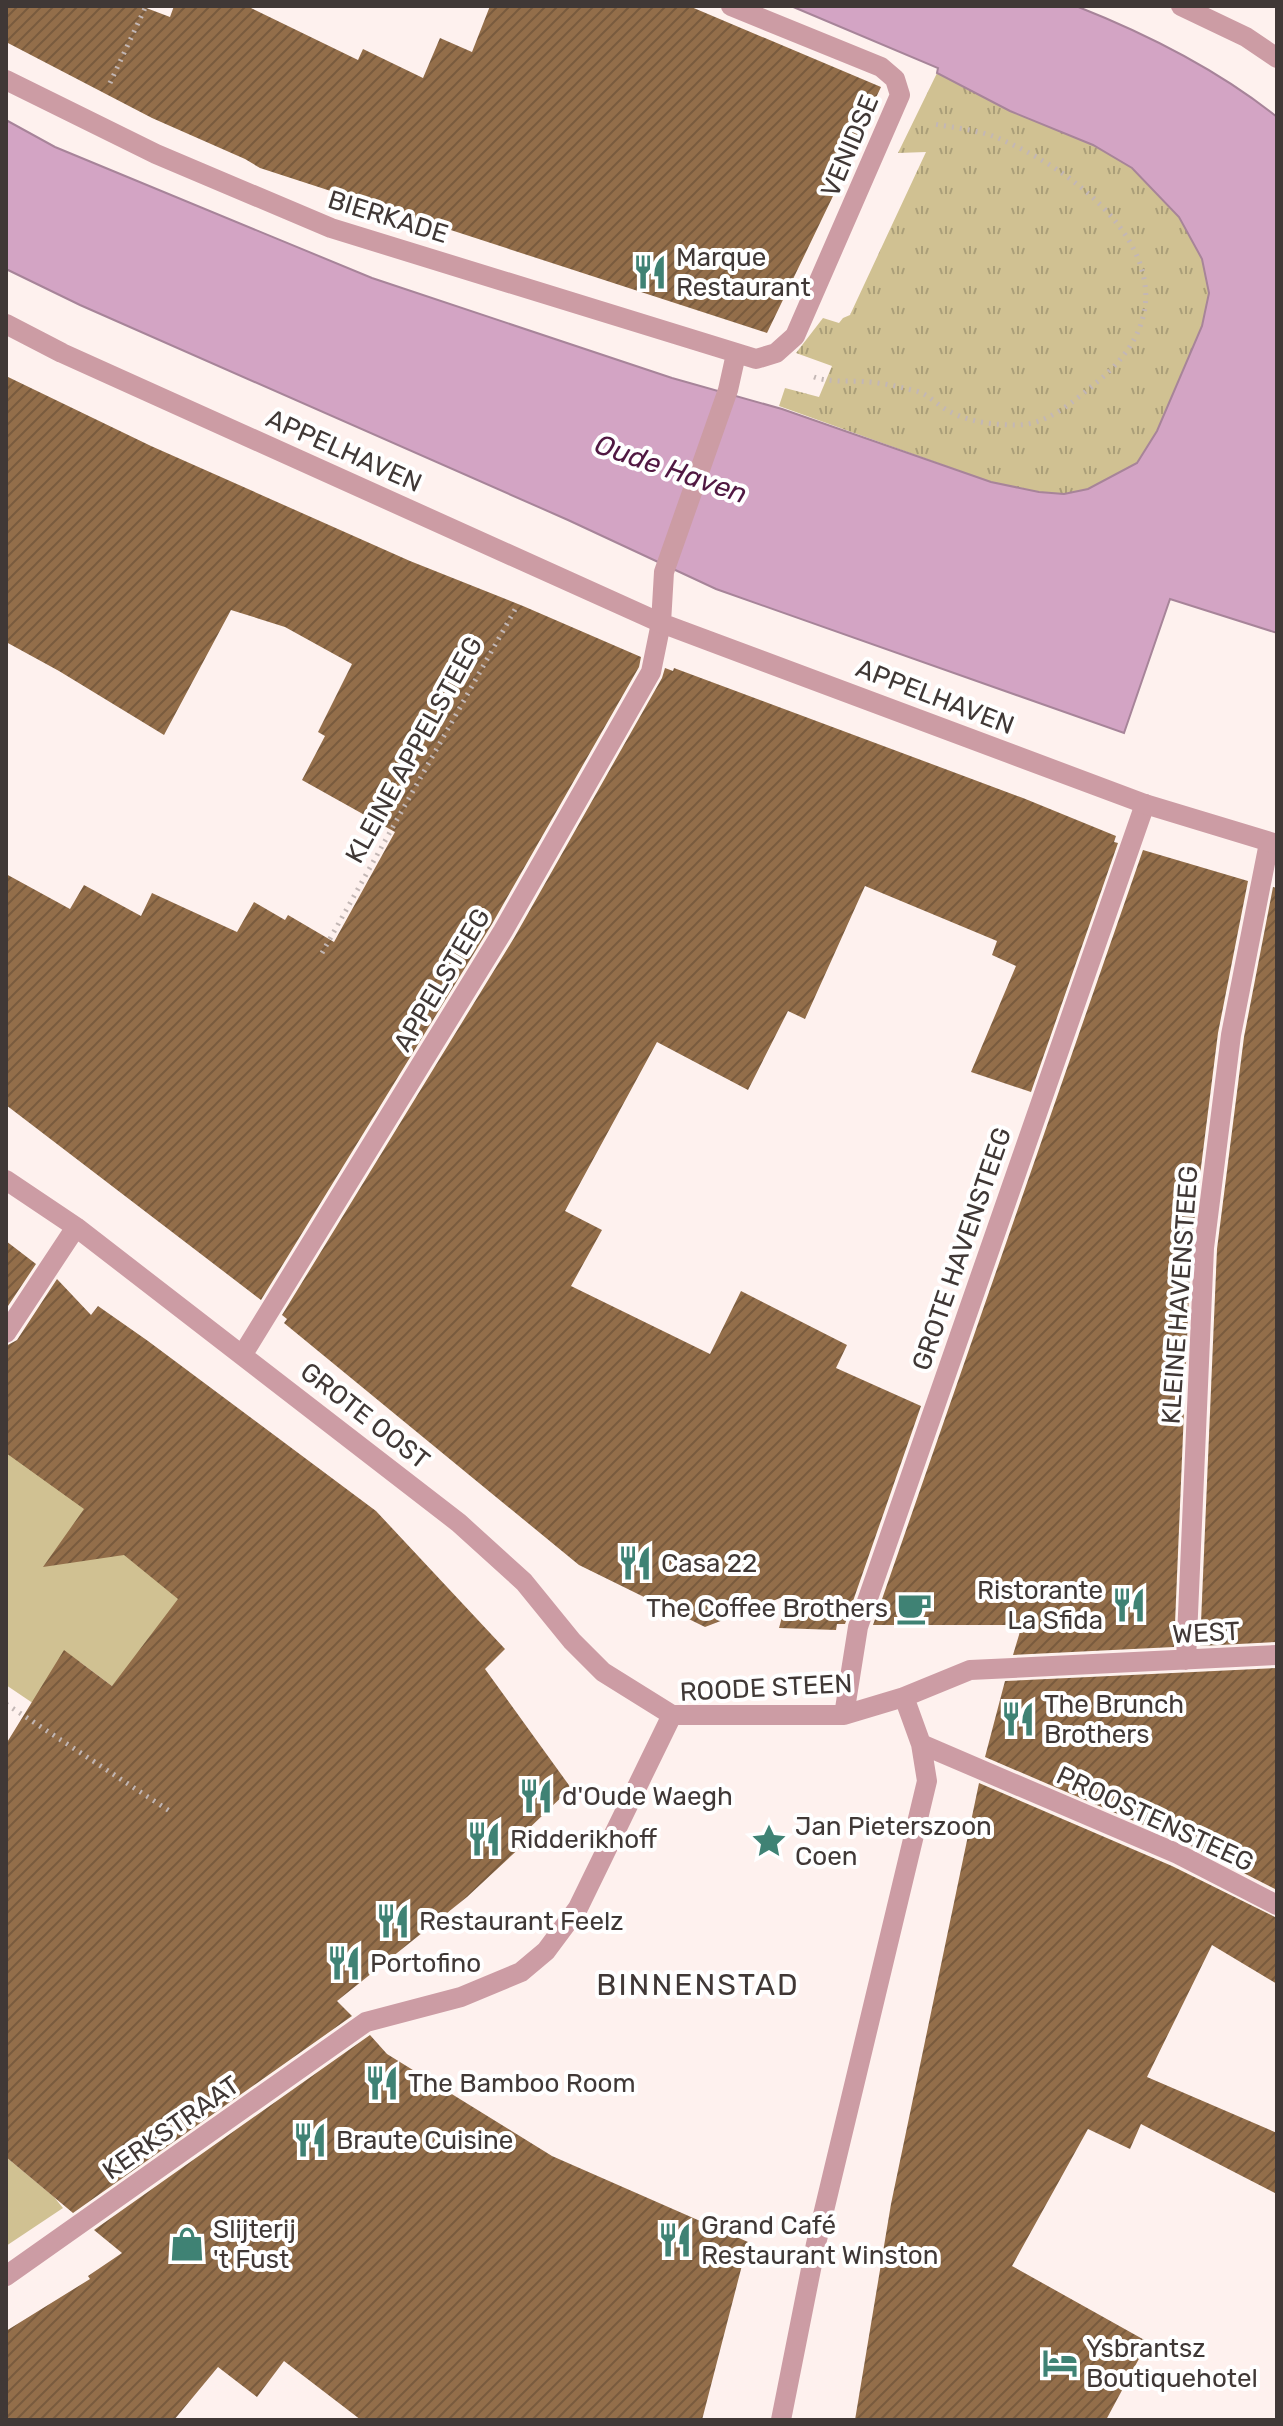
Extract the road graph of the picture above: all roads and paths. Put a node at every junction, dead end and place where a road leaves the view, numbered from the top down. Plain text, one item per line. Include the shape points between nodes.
1 (146, 6) edge
2 (731, 6) edge
3 (1181, 6) edge
4 (1277, 58) edge
5 (6, 80) edge
6 (893, 115) junction
7 (91, 124) junction
8 (6, 324) edge
9 (776, 353) junction
10 (736, 354) junction
11 (539, 566) junction
12 (661, 623) junction
13 (1145, 804) junction
14 (1273, 843) edge
15 (322, 953) dead end
16 (6, 1180) edge
17 (76, 1227) junction
18 (6, 1333) edge
19 (243, 1354) junction
20 (1277, 1655) edge
21 (1186, 1660) junction
22 (904, 1697) junction
23 (6, 1704) edge
24 (672, 1715) junction
25 (844, 1715) junction
26 (921, 1744) junction
27 (171, 1812) dead end
28 (1277, 1905) edge
29 (366, 2022) joint
30 (6, 2276) edge
31 (781, 2420) edge

1 - 7 path
2 - 6 street, VENIDSE via 881,67 895,79 900,95
3 - 4 street
5 - 7 street, BIERKADE
6 - 9 street, VENIDSE via 795,336
6 - 9 path via 997,138 1052,165 1097,199 1136,252 1144,276 1147,306 1135,340 1117,366 1058,412 1022,425 977,422 947,411 921,392 817,379
7 - 10 street, BIERKADE via 331,228
8 - 11 street, APPELHAVEN
9 - 10 street via 756,359
10 - 12 street via 664,572
11 - 12 street, APPELHAVEN
11 - 15 path, KLEINE APPELSTEEG
12 - 13 street, APPELHAVEN
12 - 19 street, APPELSTEEG via 651,672 581,795
13 - 14 street, APPELHAVEN
13 - 25 street, GROTE HAVENSTEEG via 858,1627
14 - 21 street, KLEINE HAVENSTEEG via 1231,1035 1204,1248
16 - 17 street, GROTE OOST
17 - 18 street
17 - 19 street, GROTE OOST
19 - 24 street, GROTE OOST via 459,1523 524,1582 603,1672
20 - 21 street, WEST
21 - 22 street, WEST via 970,1670
22 - 25 street, ROODE STEEN
22 - 26 street
23 - 27 path
24 - 25 street, ROODE STEEN
24 - 29 street, ROODE STEEN via 578,1908 546,1951 521,1972 461,1997
26 - 28 street, PROOSTENSTEEG via 1178,1854
26 - 31 street via 927,1781 816,2244
29 - 30 street, KERKSTRAAT

